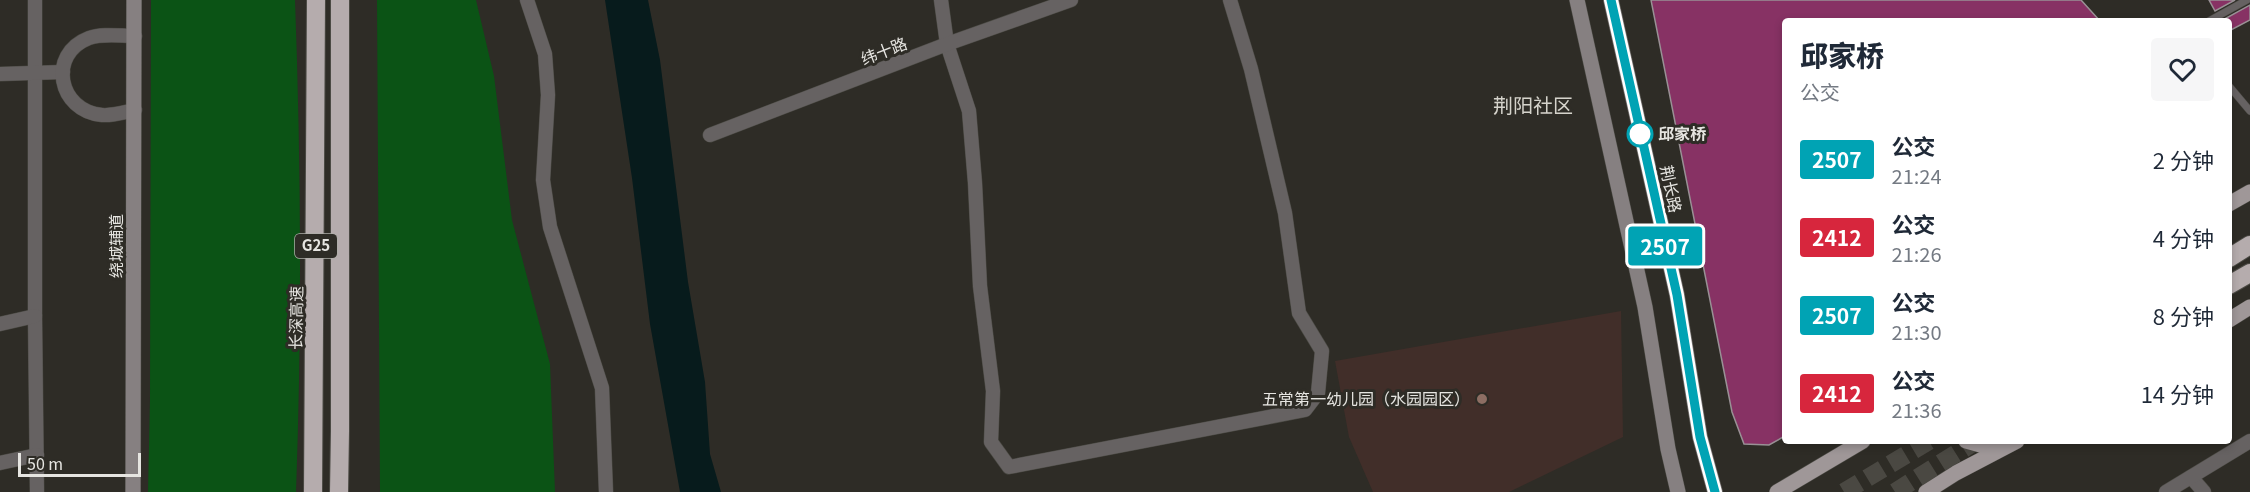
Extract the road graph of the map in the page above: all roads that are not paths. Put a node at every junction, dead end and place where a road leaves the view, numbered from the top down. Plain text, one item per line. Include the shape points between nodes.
1 (35, 0) edge
2 (134, 0) edge
3 (316, 0) edge
4 (340, 0) edge
5 (527, 0) edge
6 (941, 0) edge
7 (1071, 0) edge
8 (1230, 0) edge
9 (1577, 0) edge
10 (1611, 0) edge
11 (2247, 0) edge
12 (2214, 18) edge
13 (135, 36) junction
14 (947, 44) junction
15 (63, 72) junction
16 (36, 73) junction
17 (0, 74) edge
18 (2232, 90) edge
19 (135, 110) junction
20 (2250, 111) edge
21 (710, 135) dead end
22 (2250, 192) edge
23 (2232, 202) edge
24 (2250, 245) edge
25 (2232, 256) edge
26 (2250, 273) edge
27 (2232, 283) edge
28 (2250, 307) edge
29 (34, 316) junction
30 (2232, 318) edge
31 (0, 324) edge
32 (2250, 441) edge
33 (1858, 444) edge
34 (1977, 444) edge
35 (2003, 444) edge
36 (2010, 444) edge
37 (37, 455) junction
38 (0, 464) edge
39 (2191, 477) junction
40 (37, 492) edge
41 (133, 492) edge
42 (313, 492) edge
43 (339, 492) edge
44 (606, 492) edge
45 (1678, 492) edge
46 (1715, 492) edge
47 (1777, 492) edge
48 (1926, 492) edge
49 (2166, 492) edge
50 (2204, 492) edge

1 - 16 street
2 - 13 main road, 绕城辅道
3 - 42 highway, 长深高速 / G25
4 - 43 highway, G25
5 - 44 street via 545,54 548,95 543,180 550,227 602,388
6 - 14 street
7 - 14 street, 纬十路
8 - 14 street via 1251,69 1285,213 1299,313 1322,351 1318,393 1305,410 1009,468 992,442 993,392 980,286 969,111
9 - 45 main road via 1645,308
10 - 46 main road, 荆长路 via 1677,295 1700,437
11 - 12 lane
13 - 15 street via 89,38 72,49
13 - 19 main road, 绕城辅道
14 - 21 street, 纬十路
15 - 16 street
15 - 19 street via 66,94 80,107 102,115
16 - 17 street
16 - 29 street
18 - 20 lane
19 - 41 main road, 绕城辅道
22 - 23 main road
24 - 25 highway
26 - 27 highway
28 - 30 main road
29 - 31 street
29 - 37 street
32 - 39 street
33 - 47 main road
34 - 35 main road
36 - 48 main road
37 - 38 street
37 - 40 street
39 - 49 street
39 - 50 street

